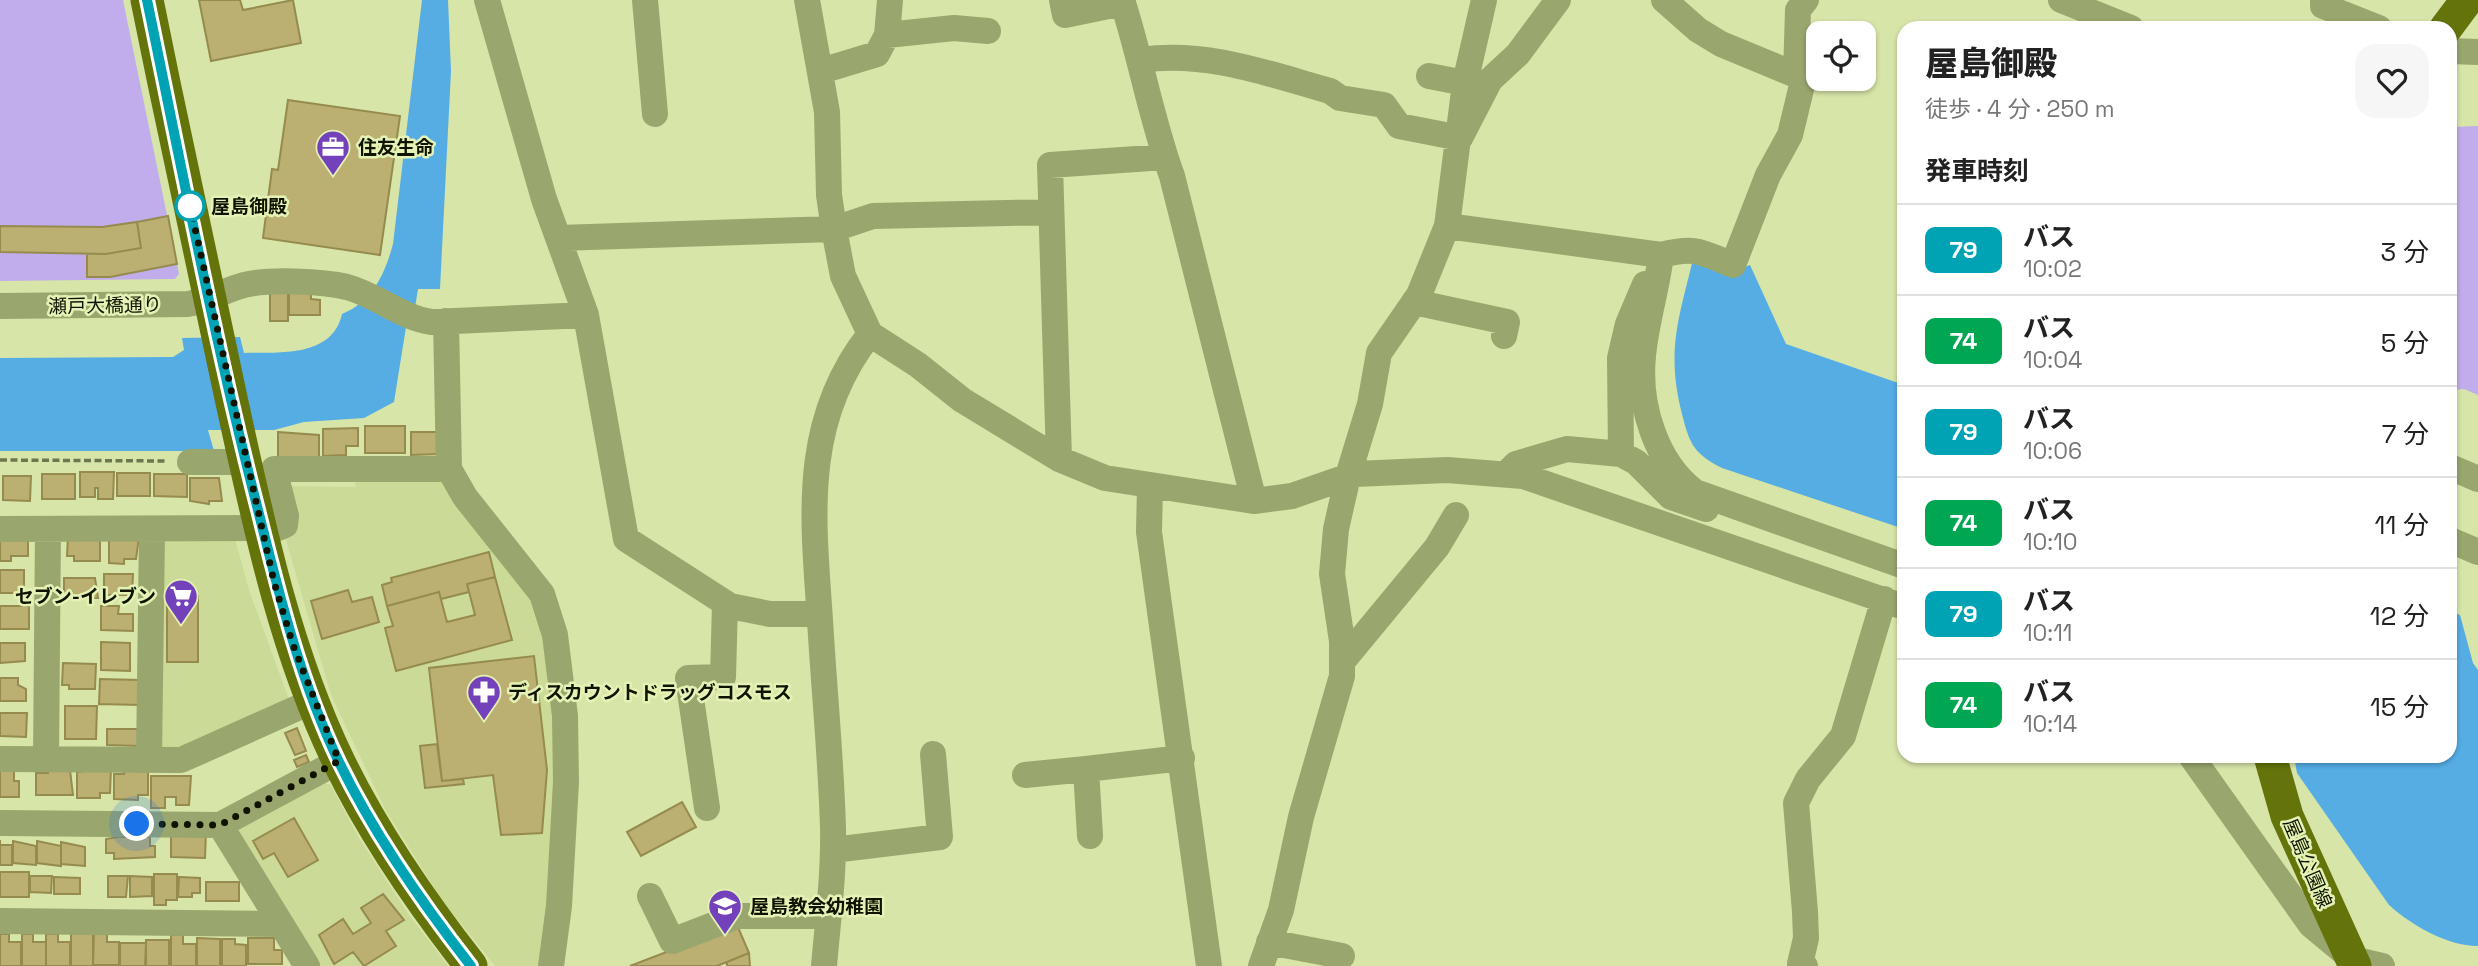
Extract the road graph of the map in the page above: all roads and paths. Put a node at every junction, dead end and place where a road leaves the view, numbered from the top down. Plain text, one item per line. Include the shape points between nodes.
1 (147, 0) edge
2 (487, 0) edge
3 (645, 0) edge
4 (807, 0) edge
5 (890, 0) edge
6 (1062, 0) edge
7 (1484, 0) edge
8 (1558, 0) edge
9 (1664, 0) edge
10 (1806, 0) edge
11 (2061, 0) edge
12 (2323, 0) edge
13 (2467, 0) edge
14 (1122, 2) edge
15 (2114, 21) edge
16 (2361, 21) edge
17 (2451, 21) edge
18 (988, 31) dead end
19 (887, 35) junction
20 (2457, 51) edge
21 (2478, 52) edge
22 (1141, 60) junction
23 (821, 71) junction
24 (1796, 75) junction
25 (1429, 76) dead end
26 (1465, 83) junction
27 (655, 114) dead end
28 (1460, 138) junction
29 (1165, 157) junction
30 (1051, 212) junction
31 (1447, 226) junction
32 (834, 229) junction
33 (559, 238) junction
34 (1661, 255) junction
35 (210, 301) junction
36 (1414, 302) junction
37 (0, 306) edge
38 (586, 315) junction
39 (446, 321) junction
40 (870, 334) junction
41 (1504, 336) dead end
42 (242, 447) junction
43 (1621, 454) junction
44 (1059, 459) junction
45 (0, 460) edge
46 (190, 461) joint
47 (449, 470) junction
48 (2457, 470) edge
49 (1506, 474) junction
50 (1348, 476) junction
51 (2478, 479) edge
52 (1150, 486) junction
53 (1254, 501) junction
54 (1456, 515) dead end
55 (1771, 521) junction
56 (0, 529) edge
57 (48, 529) junction
58 (152, 530) junction
59 (263, 530) junction
60 (2457, 543) edge
61 (2478, 552) edge
62 (1897, 564) edge
63 (725, 603) junction
64 (1894, 603) edge
65 (819, 614) junction
66 (1342, 662) junction
67 (313, 701) junction
68 (933, 754) dead end
69 (1182, 758) junction
70 (0, 759) edge
71 (46, 759) junction
72 (149, 760) junction
73 (339, 761) junction
74 (2196, 763) edge
75 (2272, 763) edge
76 (1086, 769) junction
77 (1024, 775) dead end
78 (706, 808) dead end
79 (0, 823) edge
80 (220, 825) junction
81 (1090, 836) dead end
82 (833, 850) junction
83 (650, 896) dead end
84 (828, 916) junction
85 (0, 921) edge
86 (278, 924) junction
87 (1265, 954) edge
88 (1342, 956) dead end
89 (2363, 964) edge
90 (1799, 965) edge
91 (307, 966) edge
92 (471, 966) edge
93 (551, 966) edge
94 (824, 966) edge
95 (1209, 966) edge

1 - 35 main road
2 - 33 street
3 - 27 street
4 - 23 street
5 - 19 street
6 - 14 street via 1065,15
7 - 26 street
8 - 28 street via 1518,54 1490,79
9 - 24 street via 1721,44
10 - 24 street via 1798,10
11 - 15 street
12 - 16 street via 2323,6
13 - 17 main road
14 - 22 street
18 - 19 street via 954,28
19 - 23 street via 877,54
20 - 21 street
22 - 28 street via 1163,57 1244,65 1340,98 1384,105 1399,126
22 - 29 street
23 - 32 street
24 - 34 street via 1803,81 1790,135 1768,175 1733,265 1681,248
25 - 26 street
26 - 28 street
28 - 31 street
29 - 30 street via 1050,165
29 - 53 street
30 - 32 street via 873,216
30 - 44 street
31 - 34 street
31 - 36 street
32 - 33 street
32 - 40 street via 843,276
33 - 38 street
34 - 43 street via 1628,324 1620,358
34 - 55 street via 1643,358 1652,428 1662,457 1677,479 1696,492
35 - 37 street, 瀬戸大橋通り
35 - 39 street via 247,284 314,283 346,287 414,319
35 - 42 main road
36 - 41 street via 1507,322
36 - 50 street via 1380,353
38 - 39 street
38 - 63 street via 626,539
39 - 47 street
40 - 44 street via 962,400
40 - 65 street via 846,371 822,430 813,481
42 - 46 street
42 - 59 main road
43 - 49 street via 1567,449 1516,464
43 - 55 street via 1636,462 1671,498 1759,523
44 - 52 street via 1105,478
45 - 46 path
47 - 59 street via 274,470 285,525
47 - 93 street via 542,594 555,635 564,705 566,782
48 - 51 street
49 - 50 street via 1447,470
49 - 64 street via 1576,493
50 - 53 street via 1292,496
50 - 66 street via 1332,574
52 - 53 street
52 - 69 street via 1149,532
54 - 66 street via 1437,547
55 - 62 street
56 - 57 street
57 - 58 street
57 - 71 street
58 - 59 street
58 - 72 street
59 - 67 main road
60 - 61 street
63 - 65 street via 771,614
63 - 78 street via 723,677 688,678
64 - 90 street via 1843,736 1808,779 1796,803 1806,938
65 - 82 street
66 - 87 street via 1281,910
67 - 72 street via 181,760
67 - 73 main road
68 - 82 street via 940,837
69 - 76 street
69 - 95 street
70 - 71 street
71 - 72 street
73 - 80 street
73 - 92 main road via 405,877
74 - 89 street via 2311,925
75 - 89 main road, 屋島公園線 via 2287,816
76 - 77 street
76 - 81 street
79 - 80 street
80 - 86 street
82 - 84 street
83 - 84 street via 672,941 737,916
84 - 94 street
85 - 86 street
86 - 91 street
87 - 88 street

